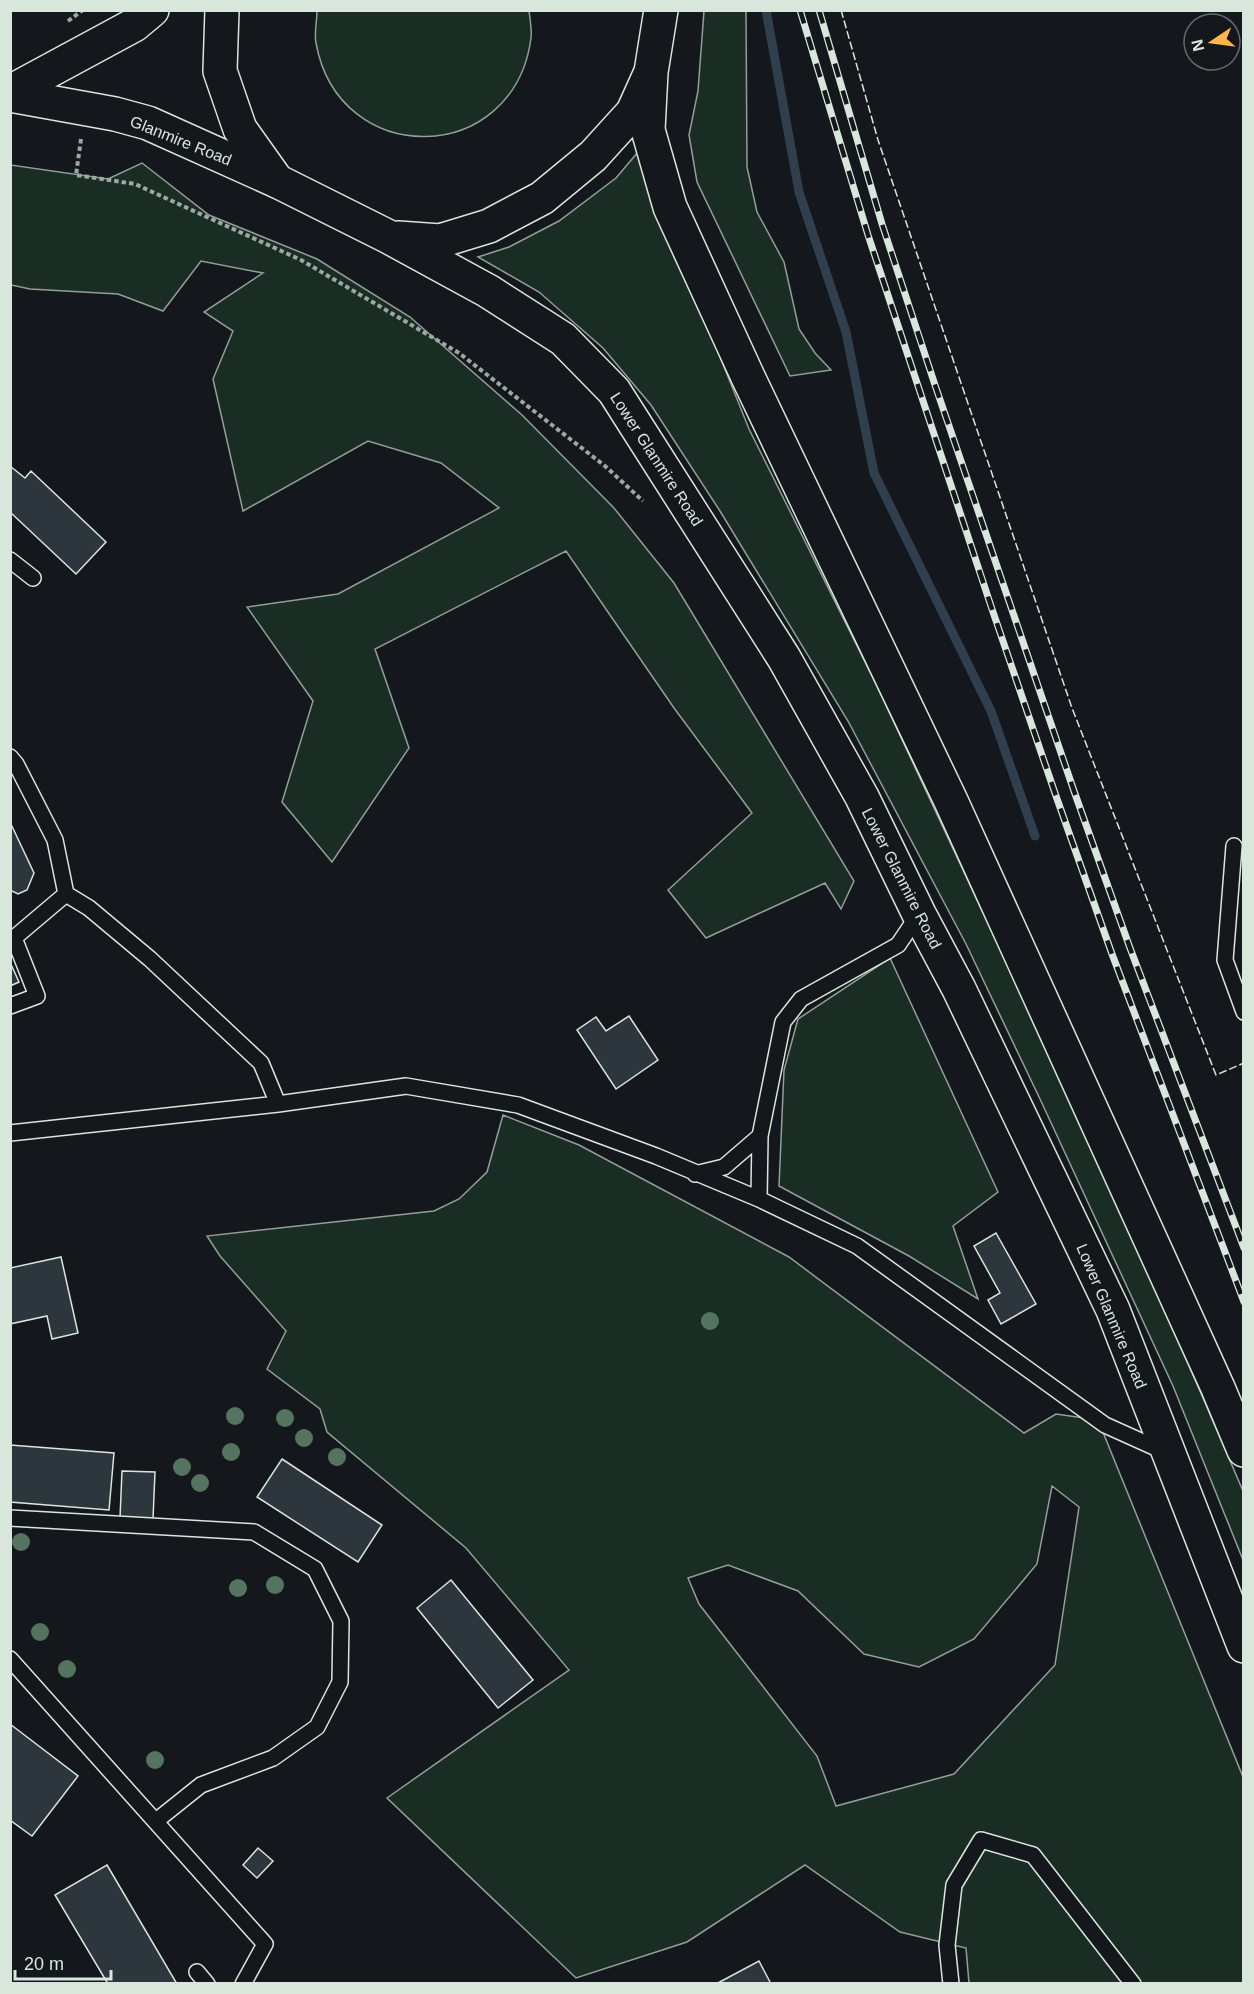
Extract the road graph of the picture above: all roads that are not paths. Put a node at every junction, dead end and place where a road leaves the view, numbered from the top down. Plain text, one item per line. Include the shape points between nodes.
1 (152, 10) edge
2 (222, 10) edge
3 (661, 10) edge
4 (651, 72) junction
5 (10, 94) edge
6 (277, 181) junction
7 (389, 237) junction
8 (10, 560) edge
9 (33, 578) dead end
10 (10, 757) edge
11 (1234, 846) dead end
12 (66, 894) junction
13 (919, 914) junction
14 (10, 1006) edge
15 (1244, 1012) edge
16 (278, 1104) junction
17 (11, 1132) edge
18 (760, 1136) junction
19 (695, 1174) junction
20 (759, 1199) junction
21 (1244, 1450) edge
22 (1170, 1455) junction
23 (10, 1518) edge
24 (1244, 1646) edge
25 (10, 1659) edge
26 (156, 1821) junction
27 (243, 1983) edge
28 (951, 1983) edge
29 (1133, 1983) edge

1 - 5 main road via 134,25
2 - 6 main road via 220,71 240,129
3 - 4 main road
4 - 7 main road via 633,112 593,156 542,198 489,226 440,241
4 - 21 main road via 648,130 670,207 951,801
5 - 6 main road, Glanmire Road via 148,123
6 - 7 main road, Glanmire Road
7 - 13 main road, Lower Glanmire Road via 488,291 562,339 614,391 784,658 862,797
8 - 9 lane
10 - 12 lane via 55,840
11 - 15 lane via 1225,960
12 - 14 lane via 14,938 37,996
12 - 16 lane via 89,908 150,959 261,1063
13 - 18 lane via 898,945 801,999 783,1022
13 - 22 main road, Lower Glanmire Road via 959,988 1113,1310
16 - 17 lane
16 - 19 lane via 406,1086 518,1105
18 - 19 lane via 724,1167
18 - 20 lane
19 - 20 lane
20 - 22 lane via 857,1246 1105,1425
22 - 24 main road, Lower Glanmire Road
23 - 26 lane via 254,1532 315,1569 341,1621 340,1682 317,1726 273,1758 201,1785
25 - 26 lane
26 - 27 lane via 266,1944
28 - 29 lane via 947,1944 954,1885 981,1840 1033,1855

